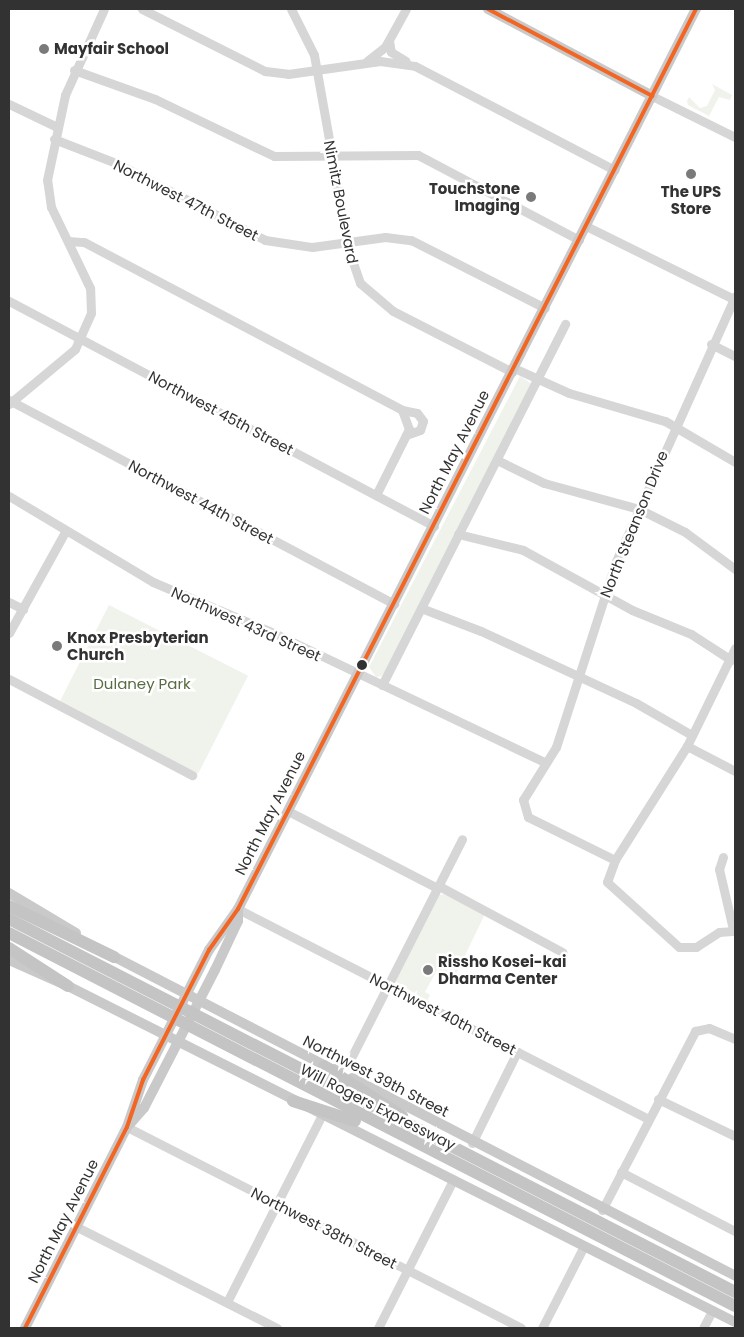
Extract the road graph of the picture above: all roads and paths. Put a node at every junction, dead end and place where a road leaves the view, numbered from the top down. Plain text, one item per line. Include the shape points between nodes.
1 (104, 9) edge
2 (142, 9) edge
3 (291, 9) edge
4 (406, 9) edge
5 (696, 9) edge
6 (495, 10) edge
7 (389, 41) junction
8 (364, 63) junction
9 (415, 66) junction
10 (74, 70) junction
11 (316, 70) junction
12 (652, 96) junction
13 (9, 104) edge
14 (56, 127) junction
15 (735, 137) edge
16 (54, 139) junction
17 (332, 157) junction
18 (615, 170) junction
19 (586, 226) junction
20 (579, 240) junction
21 (68, 241) junction
22 (348, 243) junction
23 (734, 298) edge
24 (9, 301) edge
25 (545, 308) junction
26 (565, 324) dead end
27 (81, 339) junction
28 (711, 344) junction
29 (735, 356) edge
30 (513, 370) junction
31 (538, 380) junction
32 (10, 402) edge
33 (402, 410) junction
34 (675, 425) junction
35 (406, 435) junction
36 (497, 460) junction
37 (735, 462) edge
38 (376, 495) junction
39 (9, 496) edge
40 (639, 509) junction
41 (434, 526) junction
42 (65, 532) junction
43 (458, 534) junction
44 (735, 569) edge
45 (604, 596) junction
46 (9, 602) edge
47 (394, 604) junction
48 (421, 608) junction
49 (23, 610) junction
50 (9, 633) edge
51 (735, 648) edge
52 (730, 660) junction
53 (358, 674) junction
54 (581, 678) junction
55 (9, 679) edge
56 (382, 685) junction
57 (690, 734) junction
58 (687, 746) junction
59 (546, 763) junction
60 (735, 771) edge
61 (192, 775) dead end
62 (288, 811) junction
63 (462, 839) dead end
64 (723, 857) dead end
65 (615, 860) junction
66 (438, 887) junction
67 (9, 893) edge
68 (9, 906) edge
69 (238, 909) junction
70 (9, 919) edge
71 (734, 930) edge
72 (9, 933) edge
73 (9, 948) edge
74 (562, 952) dead end
75 (114, 958) junction
76 (9, 960) edge
77 (387, 985) junction
78 (68, 986) junction
79 (185, 998) junction
80 (197, 1004) junction
81 (167, 1034) junction
82 (735, 1039) edge
83 (179, 1040) junction
84 (518, 1052) junction
85 (348, 1064) joint
86 (329, 1068) junction
87 (658, 1099) junction
88 (294, 1101) junction
89 (321, 1117) junction
90 (648, 1119) junction
91 (127, 1128) junction
92 (735, 1136) edge
93 (437, 1141) junction
94 (412, 1143) junction
95 (472, 1143) junction
96 (621, 1172) junction
97 (452, 1182) junction
98 (276, 1204) junction
99 (602, 1210) junction
100 (77, 1227) junction
101 (735, 1231) edge
102 (583, 1248) junction
103 (407, 1270) junction
104 (734, 1273) edge
105 (735, 1292) edge
106 (227, 1302) junction
107 (735, 1306) edge
108 (712, 1311) junction
109 (259, 1319) junction
110 (735, 1322) edge
111 (25, 1328) edge
112 (254, 1328) edge
113 (277, 1328) edge
114 (378, 1328) edge
115 (521, 1328) edge
116 (542, 1328) edge
117 (703, 1328) edge

1 - 10 street
2 - 11 street via 258,69 279,74
3 - 11 street, Nimitz Boulevard via 310,41
4 - 7 street
5 - 12 main road, North May Avenue
6 - 12 main road
7 - 8 street
7 - 9 street via 391,52
8 - 9 street
8 - 11 street
9 - 18 street
10 - 14 street
10 - 17 street via 162,103 261,153 295,158
11 - 17 street, Nimitz Boulevard
12 - 15 street
12 - 18 main road, North May Avenue
13 - 14 street
14 - 16 street
16 - 21 street via 48,192
16 - 22 street, Northwest 47th Street via 116,163 265,240 300,247
17 - 20 street via 418,155
17 - 22 street, Nimitz Boulevard
18 - 19 main road, North May Avenue
19 - 20 main road, North May Avenue
19 - 23 street
20 - 25 main road, North May Avenue
21 - 27 street via 91,296 91,313
21 - 33 street via 84,242
22 - 25 street, Northwest 47th Street via 385,237 411,240
22 - 30 street, Nimitz Boulevard via 357,277 379,302
23 - 28 street, North Steanson Drive
24 - 27 street, Northwest 45th Street
25 - 30 main road, North May Avenue
26 - 31 street
27 - 32 street via 75,350
27 - 38 street, Northwest 45th Street
28 - 29 street
28 - 34 street, North Steanson Drive
30 - 31 street
30 - 41 main road, North May Avenue
31 - 34 street
31 - 36 street
32 - 47 street, Northwest 44th Street
33 - 35 street via 410,423
33 - 35 street via 420,415 423,424
34 - 37 street
34 - 40 street, North Steanson Drive
35 - 38 street
36 - 40 street via 544,483
36 - 43 street
38 - 41 street, Northwest 45th Street
39 - 42 street, Northwest 43rd Street
40 - 44 street via 685,532
40 - 45 street, North Steanson Drive
41 - 47 main road, North May Avenue
42 - 49 street
42 - 53 street, Northwest 43rd Street via 153,582
43 - 45 street via 523,550
43 - 48 street
45 - 52 street via 691,634
45 - 54 street, North Steanson Drive
46 - 49 street
47 - 53 main road, North May Avenue
48 - 54 street via 481,631
48 - 56 street
49 - 50 street
51 - 52 street
52 - 57 street
53 - 56 street, Northwest 43rd Street
53 - 62 main road, North May Avenue
54 - 57 street
54 - 59 street, North Steanson Drive
55 - 61 street
56 - 59 street, Northwest 43rd Street
57 - 58 street
58 - 60 street
58 - 65 street
59 - 65 street, North Steanson Drive via 523,800 523,810 538,823
62 - 66 street
62 - 69 main road, North May Avenue
63 - 66 street
64 - 71 street via 719,869
65 - 71 street via 607,882 679,947 696,947
66 - 74 street
66 - 77 street
67 - 75 main road, Northwest 39th Street
68 - 75 highway
69 - 77 street, Northwest 40th Street
69 - 79 main road, North May Avenue via 214,941
69 - 80 main road, North May Avenue via 238,921
70 - 93 highway, Will Rogers Expressway
72 - 94 highway, Will Rogers Expressway
73 - 78 highway
75 - 79 main road, Northwest 39th Street
76 - 78 main road
77 - 84 street, Northwest 40th Street
77 - 85 street
78 - 81 main road
79 - 80 main road, Northwest 39th Street
79 - 81 main road, North May Avenue
80 - 83 main road, North May Avenue
80 - 86 main road, Northwest 39th Street
81 - 83 main road
81 - 91 main road, North May Avenue via 133,1103
82 - 87 street via 709,1028 695,1031
83 - 88 main road
83 - 91 main road, North May Avenue via 144,1108
84 - 90 street, Northwest 40th Street
84 - 95 street
85 - 86 main road
86 - 93 highway
86 - 95 main road, Northwest 39th Street
87 - 90 street
87 - 92 street
88 - 89 main road
88 - 94 highway
89 - 97 main road
89 - 98 street
90 - 96 street
91 - 98 street, Northwest 38th Street
91 - 100 main road, North May Avenue
93 - 105 highway, Will Rogers Expressway
94 - 107 highway, Will Rogers Expressway
95 - 99 main road, Northwest 39th Street
96 - 99 street
96 - 101 street
97 - 102 main road
97 - 103 street
98 - 103 street, Northwest 38th Street
98 - 106 street
99 - 104 main road, Northwest 39th Street
100 - 106 street
100 - 111 main road, North May Avenue
102 - 108 main road
102 - 116 street
103 - 114 street
103 - 115 street, Northwest 38th Street
106 - 109 street
108 - 110 main road
108 - 117 street
109 - 112 street
109 - 113 street

